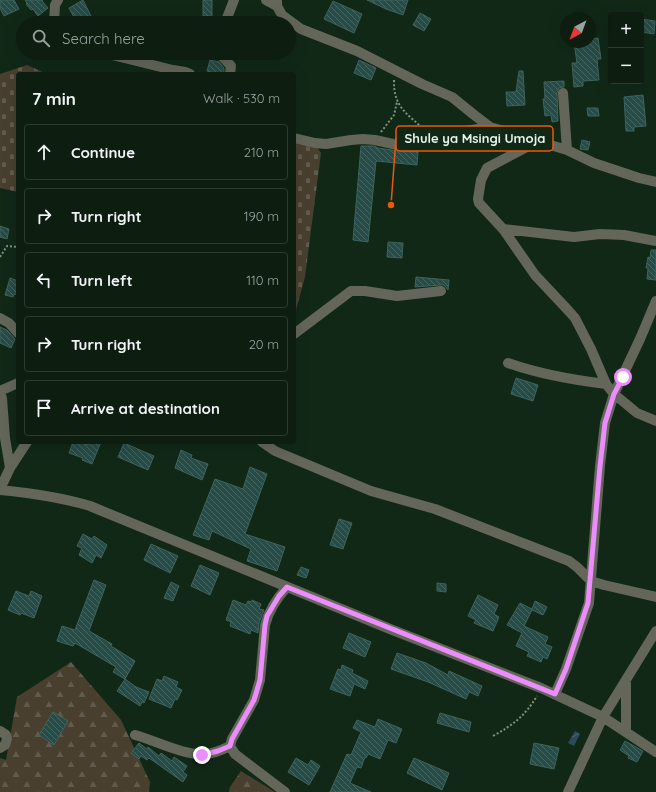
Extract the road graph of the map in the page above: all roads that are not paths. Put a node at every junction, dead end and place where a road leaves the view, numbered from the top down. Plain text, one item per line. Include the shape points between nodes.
1 (58, 0) edge
2 (234, 0) edge
3 (266, 0) edge
4 (277, 3) edge
5 (54, 16) edge
6 (228, 16) edge
7 (282, 16) edge
8 (296, 26) edge
9 (132, 60) edge
10 (225, 60) edge
11 (185, 72) edge
12 (230, 72) edge
13 (562, 93) dead end
14 (490, 127) junction
15 (296, 138) edge
16 (538, 141) junction
17 (567, 150) junction
18 (656, 182) edge
19 (503, 229) junction
20 (656, 241) edge
21 (441, 291) dead end
22 (656, 302) edge
23 (0, 318) edge
24 (16, 331) edge
25 (296, 332) edge
26 (508, 363) dead end
27 (16, 384) edge
28 (606, 384) junction
29 (0, 392) edge
30 (614, 394) junction
31 (656, 421) edge
32 (26, 444) edge
33 (265, 444) edge
34 (10, 468) junction
35 (0, 490) edge
36 (591, 581) junction
37 (287, 587) junction
38 (656, 597) edge
39 (656, 631) edge
40 (626, 680) junction
41 (555, 694) junction
42 (603, 718) junction
43 (0, 731) edge
44 (626, 732) junction
45 (135, 735) dead end
46 (230, 746) junction
47 (0, 748) edge
48 (656, 752) edge
49 (285, 792) edge
50 (568, 792) edge

1 - 5 street
2 - 6 street
3 - 4 street
4 - 7 street
8 - 14 street via 357,51 452,97
9 - 11 street
10 - 12 street via 231,66
13 - 17 street
14 - 15 street via 454,133 422,146 375,140 326,144
14 - 16 street
16 - 17 street
16 - 19 street via 491,165 485,170 481,180 478,199
17 - 18 street via 594,163
19 - 20 street via 574,237 624,235
19 - 28 street via 535,275 575,318
21 - 25 street via 397,296 351,291
22 - 30 street
23 - 24 street
26 - 28 street via 528,370
27 - 29 street
28 - 30 street
29 - 34 street
30 - 31 street via 638,413
30 - 36 street via 602,444
32 - 34 street
33 - 36 street via 274,451 371,490 435,509 569,561
34 - 35 street
35 - 37 street via 47,496 90,506
36 - 38 street
36 - 41 street via 585,616
37 - 41 street
37 - 46 street via 267,616 260,680 254,700
39 - 40 street
40 - 42 street
40 - 44 street
41 - 42 street
42 - 44 street
42 - 50 street
43 - 47 street via 7,739 5,745
44 - 48 street
45 - 46 street via 202,755
46 - 49 street via 235,754

